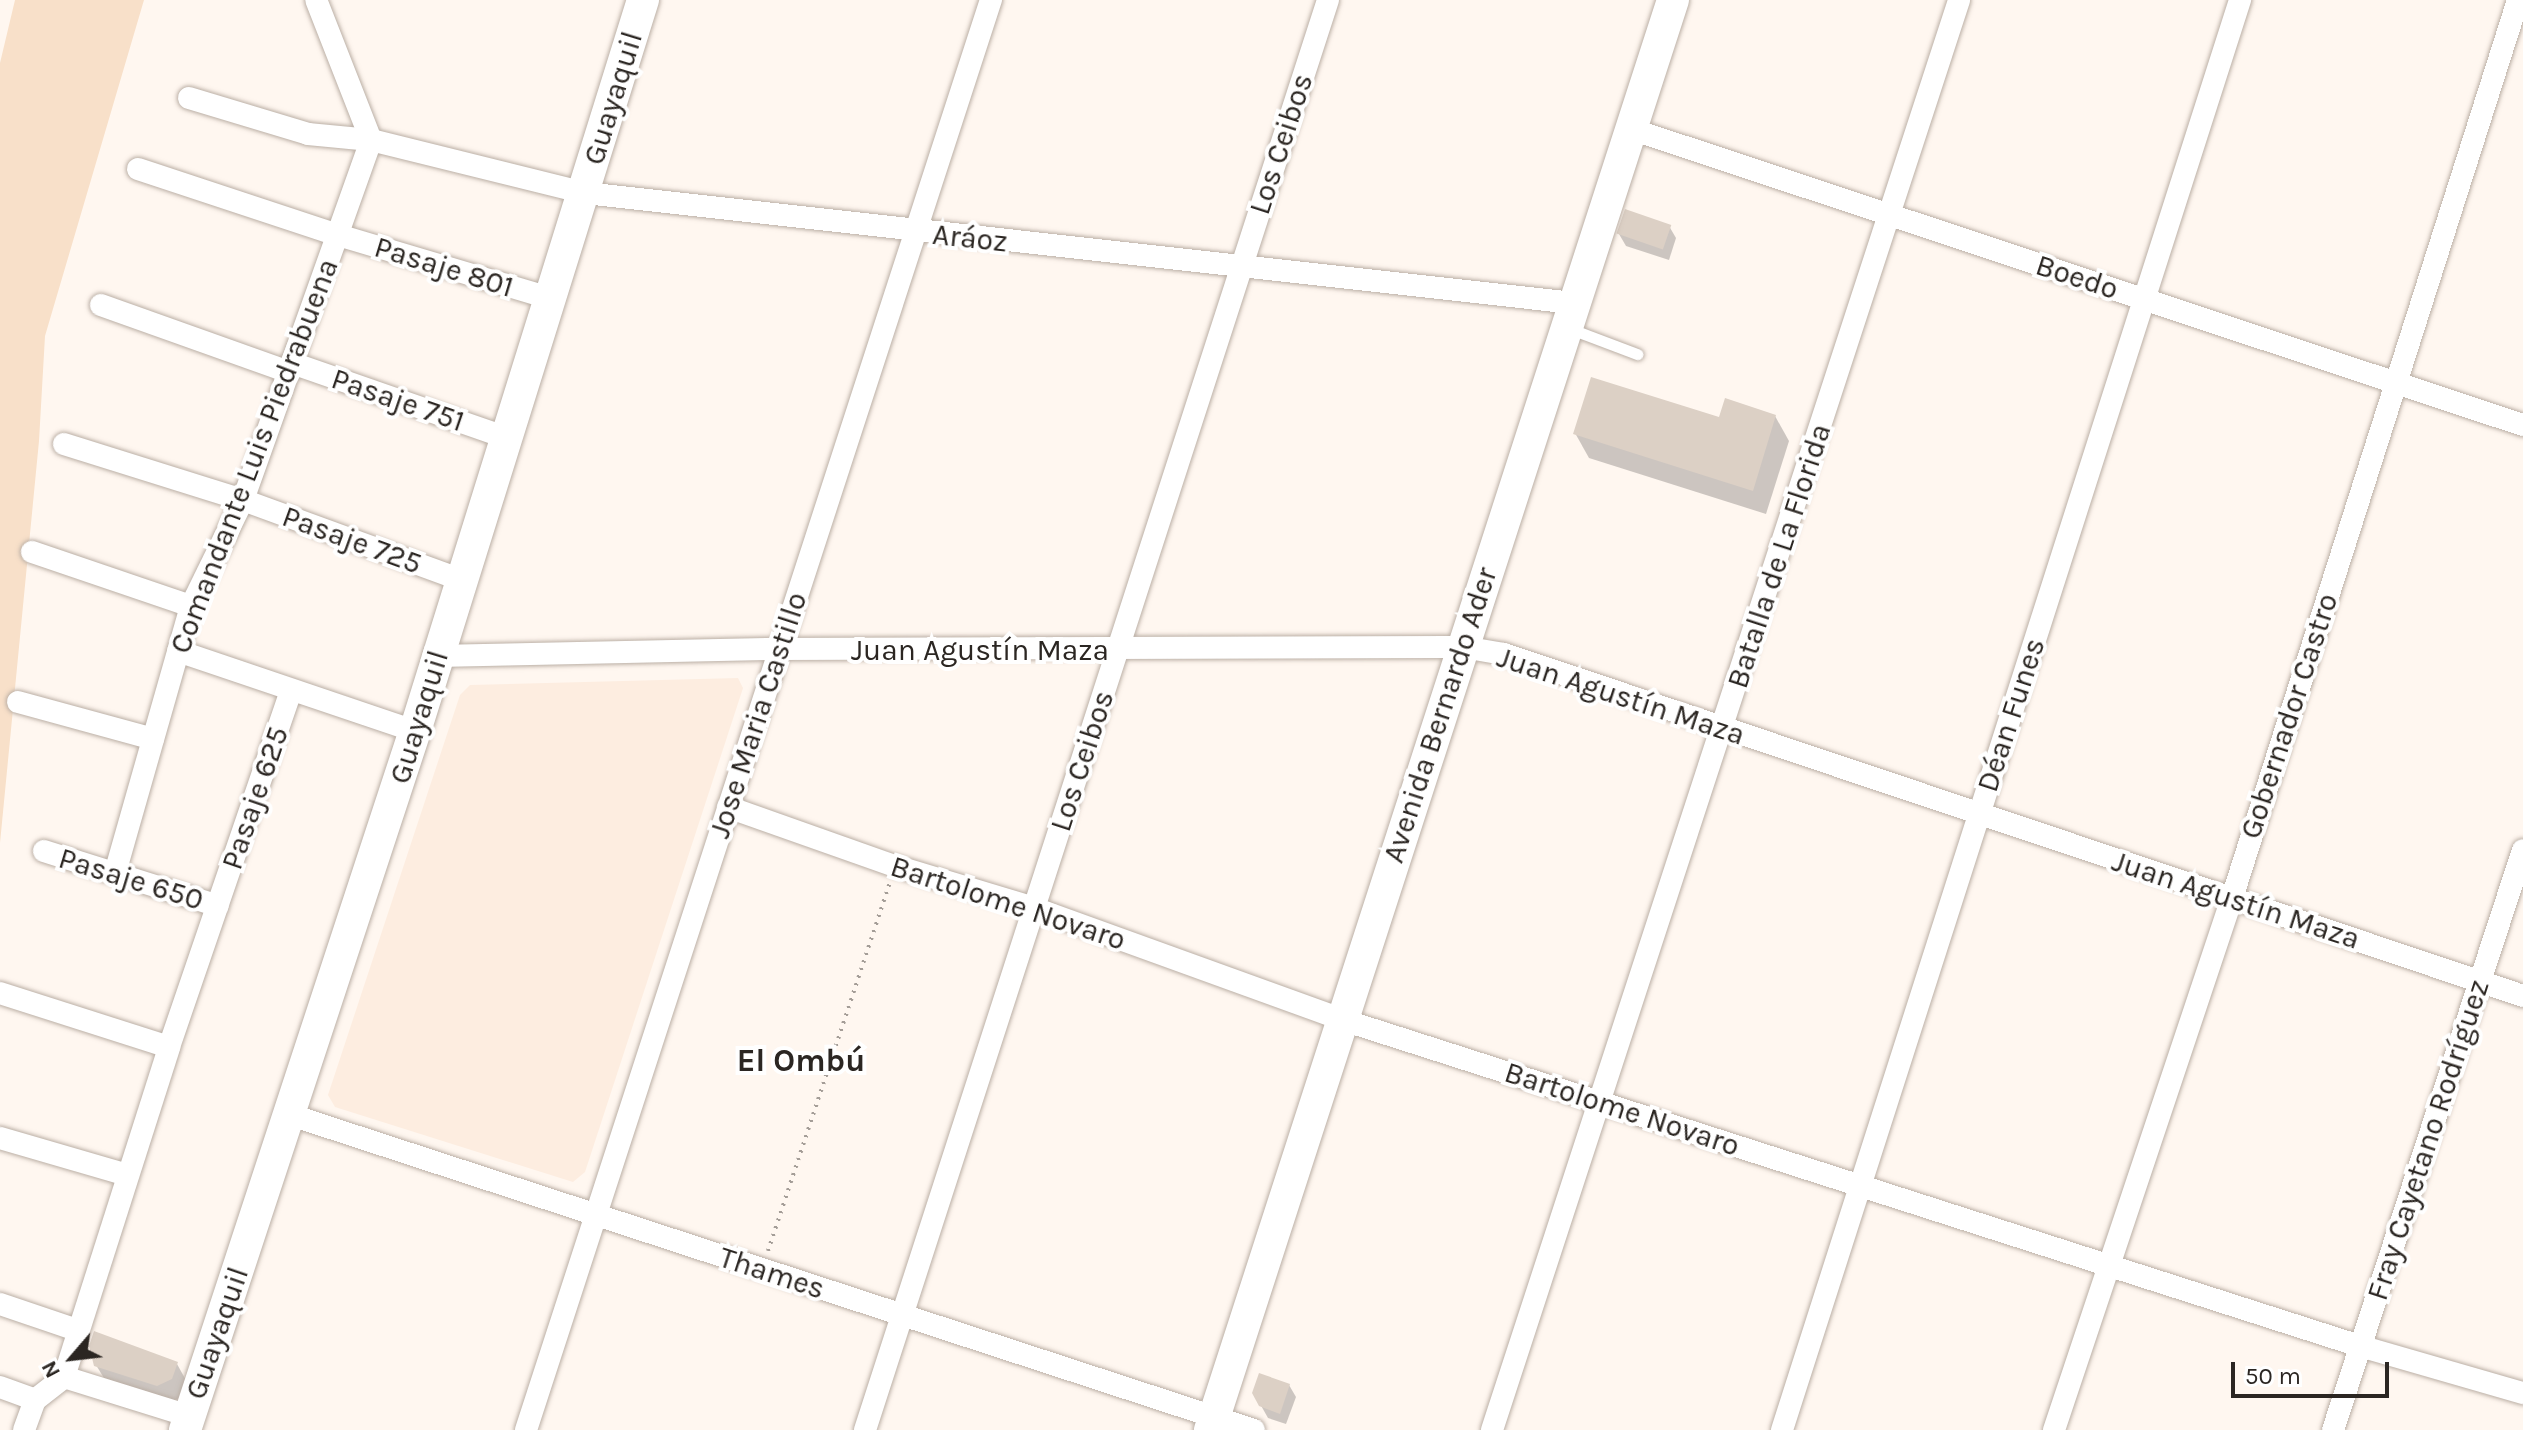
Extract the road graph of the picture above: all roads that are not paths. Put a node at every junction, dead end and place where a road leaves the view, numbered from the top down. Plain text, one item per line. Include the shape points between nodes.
1 (316, 0) edge
2 (643, 0) edge
3 (991, 0) edge
4 (1328, 0) edge
5 (1673, 0) edge
6 (1959, 0) edge
7 (2240, 0) edge
8 (2518, 0) edge
9 (189, 98) dead end
10 (1631, 129) junction
11 (371, 140) junction
12 (138, 169) dead end
13 (585, 193) junction
14 (1889, 215) junction
15 (915, 232) junction
16 (338, 235) junction
17 (1241, 267) junction
18 (550, 298) junction
19 (2144, 300) junction
20 (101, 305) dead end
21 (1570, 315) junction
22 (1637, 354) dead end
23 (290, 367) junction
24 (2395, 383) junction
25 (2523, 425) edge
26 (504, 437) junction
27 (64, 444) dead end
28 (243, 500) junction
29 (32, 552) dead end
30 (462, 580) junction
31 (191, 606) junction
32 (1463, 647) junction
33 (778, 649) junction
34 (1117, 650) junction
35 (178, 651) junction
36 (437, 656) junction
37 (291, 690) junction
38 (18, 702) dead end
39 (1723, 729) junction
40 (415, 731) junction
41 (153, 739) junction
42 (728, 807) junction
43 (1979, 816) junction
44 (2523, 850) edge
45 (44, 851) dead end
46 (115, 873) junction
47 (2232, 898) junction
48 (218, 906) junction
49 (1034, 908) junction
50 (2480, 981) junction
51 (0, 993) edge
52 (2523, 996) edge
53 (1340, 1019) junction
54 (169, 1047) junction
55 (1598, 1102) junction
56 (291, 1115) junction
57 (0, 1138) edge
58 (127, 1175) junction
59 (1860, 1186) junction
60 (596, 1216) junction
61 (2107, 1265) junction
62 (0, 1304) edge
63 (902, 1316) junction
64 (77, 1330) junction
65 (2360, 1346) junction
66 (64, 1377) junction
67 (0, 1387) edge
68 (2523, 1393) edge
69 (35, 1400) junction
70 (187, 1423) edge
71 (1212, 1424) edge
72 (24, 1430) edge
73 (526, 1430) edge
74 (865, 1430) edge
75 (1254, 1430) edge
76 (1492, 1430) edge
77 (1782, 1430) edge
78 (2054, 1430) edge
79 (2333, 1430) edge

1 - 11 street
2 - 13 street, Guayaquil
3 - 15 street, Jose Maria Castillo
4 - 17 street, Los Ceibos
5 - 10 street, Avenida Bernardo Ader
6 - 14 street, Batalla de La Florida
7 - 19 street, Déan Funes
8 - 24 street, Gobernador Castro
9 - 11 street, Aráoz via 308,134
10 - 14 street, Boedo
10 - 21 street, Avenida Bernardo Ader
11 - 13 street, Aráoz
11 - 16 street, Comandante Luis Piedrabuena
12 - 16 street, Pasaje 801
13 - 15 street, Aráoz
13 - 18 street, Guayaquil
14 - 19 street, Boedo
14 - 39 street, Batalla de La Florida
15 - 17 street, Aráoz
15 - 33 street, Jose Maria Castillo
16 - 18 street, Pasaje 801
16 - 23 street, Comandante Luis Piedrabuena
17 - 21 street, Aráoz
17 - 34 street, Los Ceibos
18 - 26 street, Guayaquil
19 - 24 street, Boedo
19 - 43 street, Déan Funes
20 - 23 street, Pasaje 751
21 - 22 lane
21 - 32 street, Avenida Bernardo Ader
23 - 26 street, Pasaje 751
23 - 28 street, Comandante Luis Piedrabuena
24 - 25 street, Boedo
24 - 47 street, Gobernador Castro
26 - 30 street, Guayaquil
27 - 28 street, Pasaje 725
28 - 30 street, Pasaje 725
28 - 31 street, Comandante Luis Piedrabuena
29 - 31 street
30 - 36 street, Guayaquil
31 - 35 street, Comandante Luis Piedrabuena
32 - 34 street, Juan Agustín Maza
32 - 39 street, Juan Agustín Maza via 1504,654
32 - 53 street, Avenida Bernardo Ader
33 - 34 street, Juan Agustín Maza
33 - 36 street, Juan Agustín Maza
33 - 42 street, Jose Maria Castillo
34 - 49 street, Los Ceibos
35 - 37 street
35 - 41 street, Comandante Luis Piedrabuena
36 - 40 street, Guayaquil
37 - 40 street
37 - 48 street, Pasaje 625
38 - 41 street
39 - 43 street, Juan Agustín Maza
39 - 55 street, Batalla de La Florida
40 - 56 street, Guayaquil
41 - 46 street, Comandante Luis Piedrabuena
42 - 49 street, Bartolome Novaro
42 - 60 street, Jose Maria Castillo
43 - 47 street, Juan Agustín Maza
43 - 59 street, Déan Funes
44 - 50 street, Fray Cayetano Rodríguez
45 - 46 street, Pasaje 650
46 - 48 street, Pasaje 650
47 - 50 street, Juan Agustín Maza
47 - 61 street, Gobernador Castro
48 - 54 street
49 - 53 street, Bartolome Novaro
49 - 63 street, Los Ceibos
50 - 52 street, Juan Agustín Maza
50 - 65 street, Fray Cayetano Rodríguez
51 - 54 street
53 - 55 street, Bartolome Novaro
53 - 71 street, Avenida Bernardo Ader
54 - 58 street
55 - 59 street, Bartolome Novaro
55 - 76 street, Batalla de La Florida
56 - 60 street, Thames
56 - 70 street, Guayaquil
57 - 58 street
58 - 64 street
59 - 61 street, Bartolome Novaro
59 - 77 street, Déan Funes
60 - 63 street, Thames
60 - 73 street, Jose Maria Castillo
61 - 65 street, Bartolome Novaro
61 - 78 street, Gobernador Castro
62 - 64 street
63 - 71 street, Thames
63 - 74 street, Los Ceibos
64 - 66 street
65 - 68 street, Bartolome Novaro
65 - 79 street, Fray Cayetano Rodríguez
66 - 69 street
66 - 70 street
67 - 69 street
69 - 72 street
71 - 75 street, Thames

